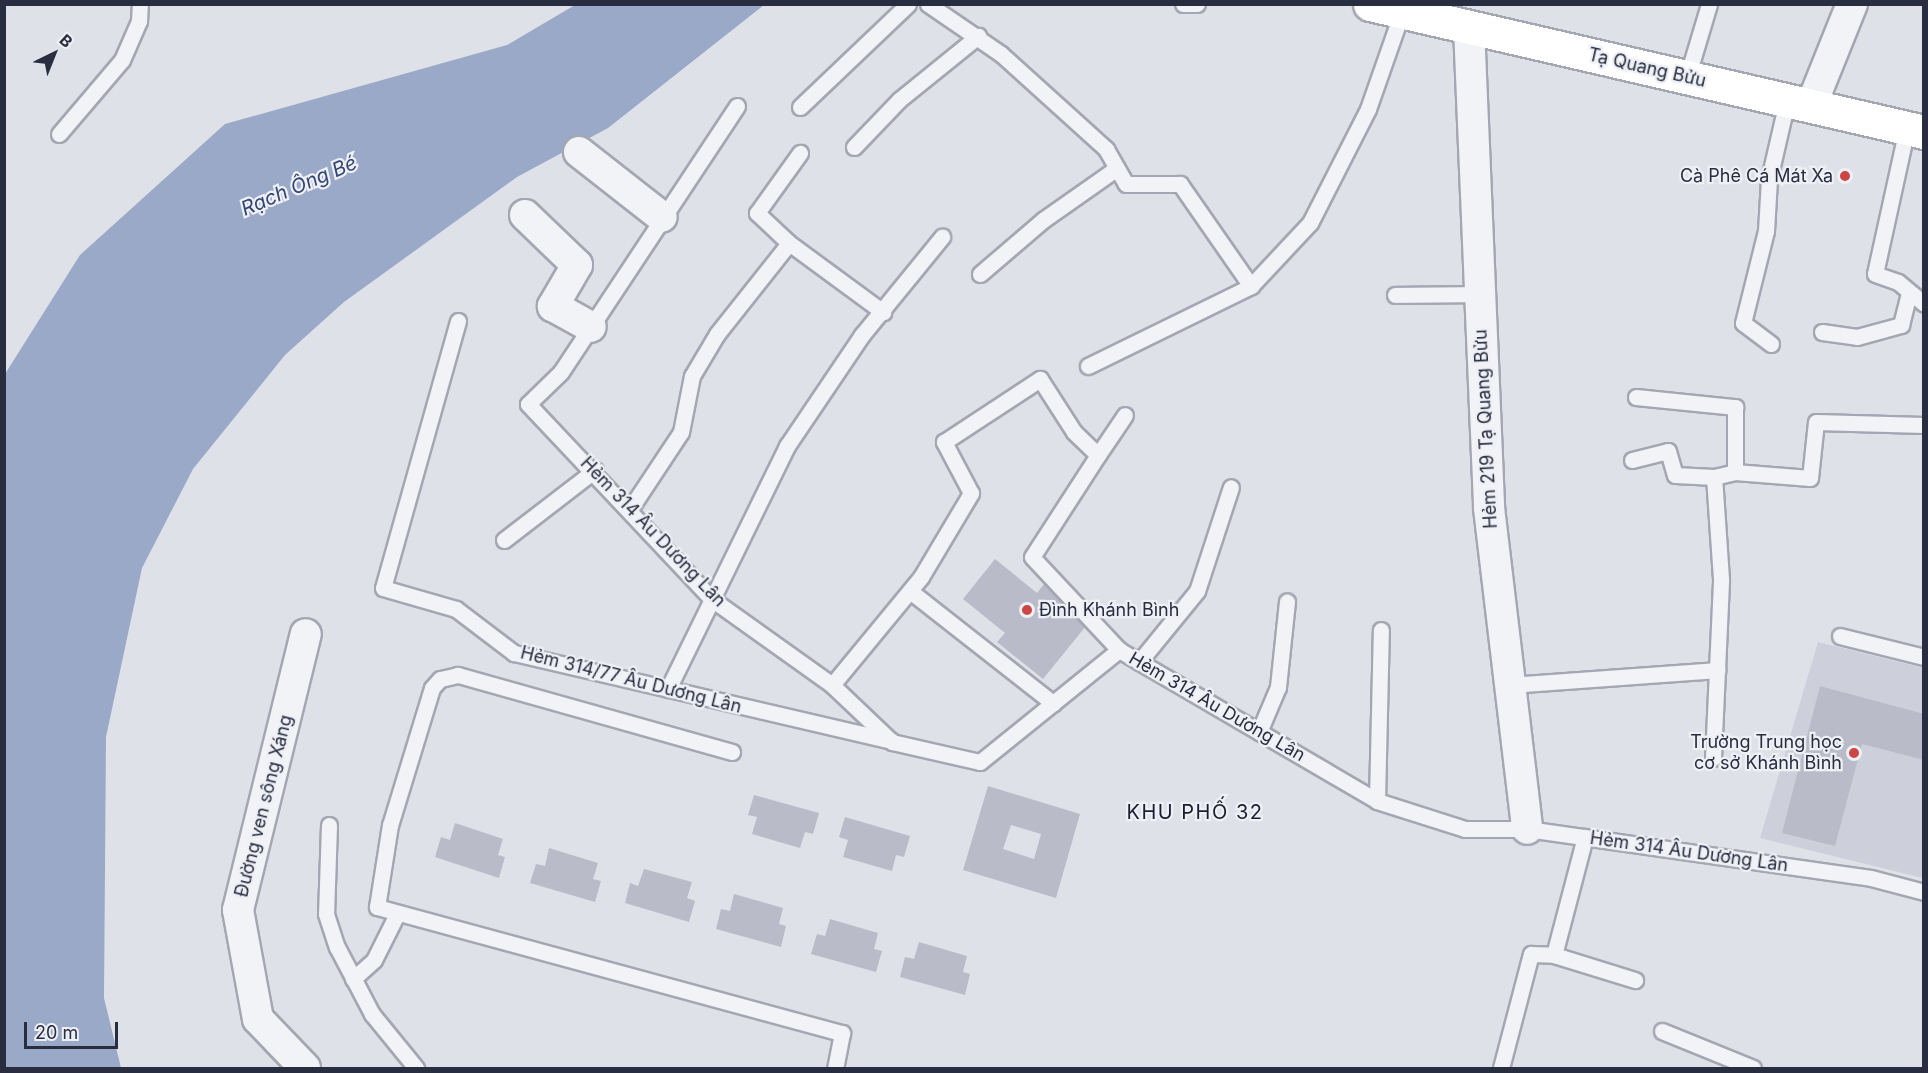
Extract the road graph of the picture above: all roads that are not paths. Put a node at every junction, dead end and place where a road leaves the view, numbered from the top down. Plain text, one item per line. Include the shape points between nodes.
1 (140, 4) edge
2 (908, 4) edge
3 (928, 4) edge
4 (1183, 4) edge
5 (1197, 4) edge
6 (1370, 4) edge
7 (1709, 4) edge
8 (1852, 4) edge
9 (1402, 12) junction
10 (1469, 27) junction
11 (978, 36) junction
12 (1687, 78) junction
13 (1799, 103) junction
14 (738, 106) dead end
15 (801, 107) dead end
16 (1915, 130) edge
17 (59, 134) dead end
18 (854, 147) dead end
19 (579, 152) dead end
20 (800, 153) dead end
21 (1117, 168) junction
22 (525, 215) dead end
23 (662, 217) junction
24 (942, 237) dead end
25 (789, 243) junction
26 (980, 274) dead end
27 (1251, 286) junction
28 (1909, 293) junction
29 (1479, 294) junction
30 (1395, 295) dead end
31 (1923, 304) edge
32 (883, 312) junction
33 (458, 321) dead end
34 (591, 327) junction
35 (1822, 332) dead end
36 (1771, 344) dead end
37 (1088, 366) dead end
38 (1636, 396) dead end
39 (1125, 415) dead end
40 (1923, 425) edge
41 (1098, 455) junction
42 (1632, 460) dead end
43 (595, 470) junction
44 (1735, 472) junction
45 (1714, 477) junction
46 (1231, 487) dead end
47 (630, 509) junction
48 (504, 540) dead end
49 (910, 591) junction
50 (713, 600) junction
51 (1287, 601) dead end
52 (1381, 630) dead end
53 (306, 634) dead end
54 (1840, 636) dead end
55 (1119, 650) junction
56 (1923, 657) edge
57 (1139, 662) junction
58 (1717, 670) junction
59 (832, 685) junction
60 (1510, 685) junction
61 (668, 689) junction
62 (1053, 704) junction
63 (1259, 732) junction
64 (892, 742) junction
65 (732, 752) dead end
66 (1713, 758) dead end
67 (1377, 801) junction
68 (329, 825) dead end
69 (1527, 829) junction
70 (1585, 837) junction
71 (1923, 892) edge
72 (397, 914) junction
73 (1554, 955) junction
74 (353, 980) junction
75 (1635, 980) dead end
76 (1662, 1031) dead end
77 (305, 1068) edge
78 (416, 1068) edge
79 (835, 1068) edge
80 (1501, 1068) edge
81 (1753, 1068) edge

1 - 17 lane via 140,21 122,60
2 - 15 lane
3 - 11 lane
4 - 5 lane
6 - 9 main road, Tạ Quang Bửu
7 - 12 lane
8 - 13 street
9 - 10 main road, Tạ Quang Bửu
9 - 27 lane via 1368,109 1310,223
10 - 12 main road, Tạ Quang Bửu
10 - 29 street, Hẻm 219 Tạ Quang Bửu
11 - 18 lane via 899,100
11 - 21 lane via 1106,149
12 - 13 main road, Tạ Quang Bửu
13 - 16 main road, Tạ Quang Bửu
13 - 36 lane via 1769,179 1766,231 1743,322
14 - 23 lane, Hẻm 314 Âu Dương Lân
16 - 28 lane via 1875,274
19 - 23 street
20 - 25 lane via 757,213
21 - 26 lane via 1043,220
21 - 27 lane via 1126,184 1179,184
22 - 34 street via 577,265 553,306
23 - 34 lane, Hẻm 314 Âu Dương Lân
24 - 32 lane
25 - 32 lane
25 - 47 lane via 717,334 692,376 681,432
27 - 37 lane
28 - 31 lane
28 - 35 lane via 1901,325 1857,338
29 - 30 lane
29 - 60 street, Hẻm 219 Tạ Quang Bửu via 1489,508
32 - 50 lane via 787,446
33 - 61 lane, Hẻm 314/77 Âu Dương Lân via 383,588 456,609 514,653
34 - 43 lane, Hẻm 314 Âu Dương Lân via 561,372 528,404
38 - 44 lane via 1735,406
39 - 41 lane
40 - 44 lane via 1816,422 1810,478
41 - 49 lane via 1074,432 1040,379 944,442 971,494
41 - 55 lane via 1032,556
42 - 45 lane via 1668,451 1675,475
43 - 47 lane, Hẻm 314 Âu Dương Lân
43 - 48 lane
44 - 45 lane
45 - 58 lane via 1721,579
46 - 57 lane via 1197,591
47 - 50 lane, Hẻm 314 Âu Dương Lân
49 - 59 lane
49 - 62 lane
50 - 59 lane, Hẻm 314 Âu Dương Lân
50 - 61 lane
51 - 63 lane via 1278,687
52 - 67 lane
53 - 77 street, Đường ven sông Xáng via 238,910 258,1019
54 - 56 lane
55 - 57 lane, Hẻm 314 Âu Dương Lân
55 - 62 lane, Hẻm 314 Âu Dương Lân
57 - 63 lane, Hẻm 314 Âu Dương Lân
58 - 60 lane
58 - 66 lane
59 - 64 lane, Hẻm 314 Âu Dương Lân
60 - 69 street, Hẻm 219 Tạ Quang Bửu
61 - 64 lane, Hẻm 314/77 Âu Dương Lân
62 - 64 lane, Hẻm 314 Âu Dương Lân via 980,762
63 - 67 lane, Hẻm 314 Âu Dương Lân
65 - 72 lane via 458,675 440,679 432,688 390,825 377,907
67 - 69 lane, Hẻm 314 Âu Dương Lân via 1465,829
68 - 74 lane via 326,914
69 - 70 lane, Hẻm 314 Âu Dương Lân
70 - 71 lane, Hẻm 314 Âu Dương Lân via 1871,878
70 - 73 lane
72 - 74 lane via 374,960
72 - 79 lane via 842,1033
73 - 75 lane
73 - 80 lane via 1531,954
74 - 78 lane
76 - 81 lane

